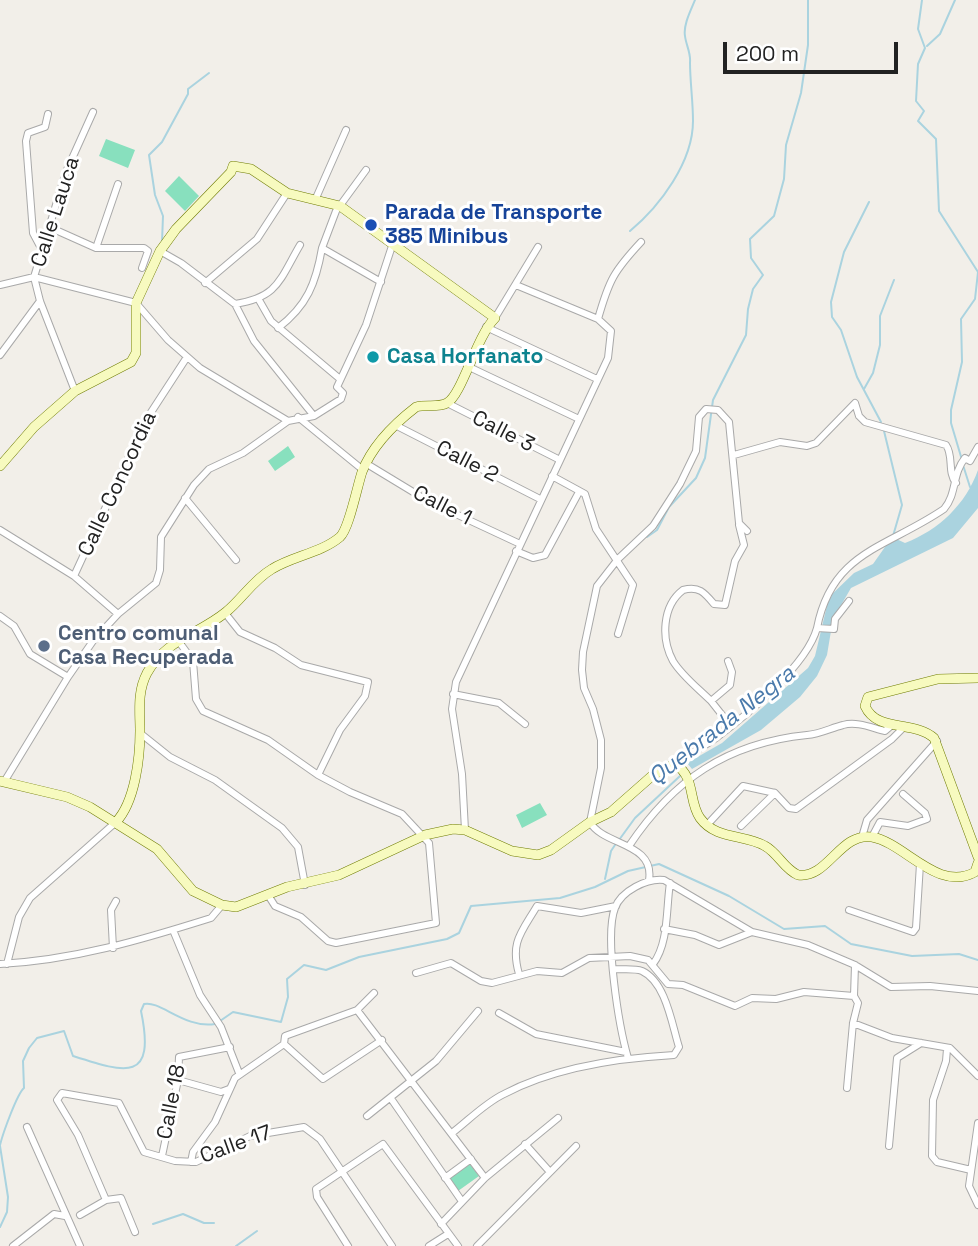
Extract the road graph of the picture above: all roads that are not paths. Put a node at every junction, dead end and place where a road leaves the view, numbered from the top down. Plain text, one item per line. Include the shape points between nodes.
1 (93, 112) dead end
2 (48, 114) dead end
3 (346, 130) dead end
4 (366, 170) dead end
5 (118, 184) dead end
6 (287, 193) junction
7 (316, 198) junction
8 (340, 206) junction
9 (48, 227) junction
10 (641, 242) dead end
11 (393, 243) junction
12 (300, 245) dead end
13 (538, 247) dead end
14 (41, 248) junction
15 (96, 248) junction
16 (323, 248) junction
17 (160, 251) junction
18 (142, 268) dead end
19 (34, 277) junction
20 (381, 282) junction
21 (205, 283) junction
22 (0, 285) edge
23 (516, 285) junction
24 (259, 300) junction
25 (40, 301) junction
26 (136, 303) junction
27 (235, 304) junction
28 (495, 318) junction
29 (598, 318) junction
30 (486, 327) junction
31 (278, 328) junction
32 (0, 355) edge
33 (187, 357) junction
34 (467, 366) junction
35 (340, 379) junction
36 (597, 379) junction
37 (75, 391) junction
38 (447, 403) junction
39 (314, 416) junction
40 (298, 417) junction
41 (579, 419) junction
42 (288, 421) junction
43 (395, 425) junction
44 (978, 447) edge
45 (734, 455) junction
46 (560, 460) junction
47 (0, 466) edge
48 (365, 467) junction
49 (552, 476) junction
50 (956, 483) junction
51 (579, 492) junction
52 (185, 498) junction
53 (540, 499) junction
54 (739, 523) junction
55 (0, 530) edge
56 (747, 531) dead end
57 (517, 547) junction
58 (618, 559) junction
59 (236, 560) dead end
60 (75, 576) junction
61 (849, 601) dead end
62 (225, 613) junction
63 (118, 614) junction
64 (0, 616) edge
65 (819, 628) junction
66 (618, 634) dead end
67 (177, 639) junction
68 (728, 662) dead end
69 (68, 677) junction
70 (978, 678) edge
71 (453, 694) junction
72 (711, 701) junction
73 (525, 724) dead end
74 (730, 725) junction
75 (892, 725) junction
76 (905, 726) junction
77 (140, 733) junction
78 (937, 741) junction
79 (682, 771) junction
80 (318, 775) junction
81 (2, 781) edge
82 (775, 793) junction
83 (903, 794) dead end
84 (116, 822) junction
85 (590, 822) junction
86 (707, 825) junction
87 (741, 826) dead end
88 (465, 830) junction
89 (425, 835) junction
90 (867, 837) junction
91 (626, 845) junction
92 (978, 857) edge
93 (920, 864) junction
94 (977, 869) edge
95 (649, 880) junction
96 (670, 883) junction
97 (305, 885) junction
98 (268, 895) junction
99 (116, 901) dead end
100 (222, 905) junction
101 (616, 906) junction
102 (849, 910) dead end
103 (664, 929) junction
104 (173, 930) junction
105 (752, 932) junction
106 (113, 948) junction
107 (612, 956) junction
108 (3, 964) edge
109 (653, 964) junction
110 (855, 965) junction
111 (614, 970) junction
112 (416, 973) dead end
113 (519, 974) junction
114 (978, 991) edge
115 (374, 993) dead end
116 (854, 996) junction
117 (357, 1010) junction
118 (478, 1011) dead end
119 (499, 1013) dead end
120 (853, 1023) junction
121 (382, 1040) junction
122 (921, 1042) junction
123 (284, 1044) junction
124 (230, 1046) junction
125 (947, 1049) junction
126 (627, 1055) junction
127 (239, 1073) junction
128 (978, 1076) edge
129 (178, 1080) junction
130 (412, 1082) junction
131 (847, 1088) dead end
132 (229, 1089) junction
133 (392, 1100) junction
134 (367, 1116) dead end
135 (558, 1118) dead end
136 (978, 1123) edge
137 (27, 1127) dead end
138 (452, 1133) junction
139 (525, 1143) junction
140 (576, 1146) dead end
141 (889, 1146) dead end
142 (162, 1156) junction
143 (471, 1159) junction
144 (191, 1161) junction
145 (971, 1170) junction
146 (343, 1171) junction
147 (550, 1172) junction
148 (445, 1178) junction
149 (485, 1178) junction
150 (106, 1200) junction
151 (461, 1200) junction
152 (978, 1205) edge
153 (80, 1214) dead end
154 (67, 1217) junction
155 (441, 1224) junction
156 (135, 1232) dead end
157 (448, 1234) junction
158 (13, 1246) edge
159 (80, 1246) edge
160 (348, 1246) edge
161 (392, 1246) edge
162 (429, 1246) edge
163 (458, 1246) edge
164 (477, 1246) edge

1 - 9 street, Calle Lauca
2 - 14 street via 45,127 28,132 26,141 33,233
3 - 7 street
4 - 8 street
5 - 15 street
6 - 7 main road
6 - 17 main road via 251,169 233,166
6 - 21 street via 257,239
7 - 8 main road
8 - 11 main road
8 - 16 street
9 - 14 street, Calle Lauca
9 - 15 street
10 - 29 street via 611,277
11 - 20 street
11 - 28 main road
12 - 24 street via 274,291
13 - 23 street
14 - 19 street, Calle Lauca
15 - 18 street via 144,248 148,251
16 - 20 street
16 - 31 street via 310,295
17 - 21 street
17 - 26 main road
19 - 22 street
19 - 25 street, Calle Lauca
19 - 26 street
20 - 35 street
21 - 27 street
23 - 28 street
23 - 29 street
24 - 27 street
24 - 31 street
25 - 32 street
25 - 37 street, Calle Lauca
26 - 33 street
26 - 37 main road via 136,353 131,362
27 - 39 street via 254,341
28 - 30 main road
29 - 36 street via 611,331 612,342
30 - 34 main road
30 - 36 street
31 - 35 street
33 - 42 street
33 - 60 street, Calle Concordia via 146,419
34 - 38 main road
34 - 41 street
35 - 39 street via 341,399
36 - 41 street
37 - 47 main road via 34,427
38 - 43 main road via 416,407
38 - 46 street, Calle 3
39 - 40 street
40 - 42 street
40 - 48 street, Calle 1
41 - 46 street
42 - 52 street via 243,453 209,469
43 - 48 main road
43 - 53 street, Calle 2
44 - 50 street via 970,461 965,458 956,471
45 - 50 street via 780,442 816,443 855,402 865,422 946,445
45 - 54 street
45 - 58 street via 727,418 711,408 701,412 690,466 653,526
46 - 49 street
48 - 57 street, Calle 1
48 - 62 main road via 344,532 257,579
49 - 51 street
49 - 53 street
50 - 65 street via 944,509 852,562 823,600
51 - 57 street via 545,555 533,558
51 - 58 street via 589,500 596,529
52 - 59 street
52 - 63 street via 161,537 156,583
53 - 57 street
54 - 56 street
54 - 72 street via 744,545 724,605 715,604 695,588 682,590 665,621 673,661
55 - 60 street
57 - 71 street
58 - 66 street via 634,592
58 - 85 street via 597,586 583,652 584,688 601,740 601,768
60 - 63 street
61 - 65 street via 835,619 834,629
62 - 67 main road
62 - 80 street via 240,632 301,665 368,682 365,696 340,730
63 - 69 street
64 - 69 street via 14,626 30,654
65 - 74 street via 805,655
67 - 77 main road via 158,657 141,685
67 - 80 street via 193,661 196,699 203,711 268,740
68 - 72 street via 730,685
69 - 81 street
70 - 75 main road via 938,679 868,697 865,706 871,716
71 - 73 street via 499,703
71 - 88 street
72 - 74 street
74 - 79 street
75 - 76 main road
75 - 79 street via 885,731 852,724 792,735
76 - 78 main road via 927,732
76 - 82 street via 801,806 789,808
77 - 84 main road via 130,795
77 - 97 street via 282,828 298,848
78 - 90 street via 867,820
78 - 92 main road
79 - 85 main road via 667,766 619,806
79 - 86 main road via 696,810
79 - 91 street
80 - 89 street via 402,814
81 - 84 main road via 67,797
82 - 86 street via 743,786
82 - 87 street
83 - 90 street via 927,819 908,826 880,822
84 - 100 main road via 158,849 193,891
84 - 108 street via 30,898
85 - 88 main road via 538,855 512,851
85 - 91 street via 594,830
86 - 90 main road via 733,838 764,845 793,873 803,876 811,875 845,846
88 - 89 main road
89 - 97 main road via 339,876
89 - 98 street via 436,923 336,943 301,916 275,906
90 - 93 main road via 892,845
91 - 95 street via 648,862
93 - 94 main road via 950,877 967,877
93 - 102 street via 913,932
95 - 96 street
95 - 101 street
96 - 103 street
96 - 105 street
97 - 98 main road
98 - 100 main road via 236,906
99 - 106 street via 111,911
100 - 104 street via 211,918
101 - 107 street
101 - 113 street via 581,912 537,906 515,944
103 - 105 street via 719,945
103 - 109 street
104 - 106 street
104 - 124 street via 200,995
105 - 110 street via 808,945
106 - 108 street
107 - 109 street via 642,958
107 - 111 street
107 - 113 street via 589,958 562,973
109 - 116 street via 668,984 683,985 735,1006 752,998 776,999 804,992
110 - 114 street via 891,987
110 - 116 street
111 - 126 street
111 - 126 street via 640,971 654,983 679,1047 674,1055
112 - 113 street via 451,963 492,983
115 - 117 street
116 - 120 street via 858,1003
117 - 121 street
117 - 123 street via 285,1036
118 - 130 street
119 - 126 street via 536,1034
120 - 122 street via 892,1038
120 - 131 street
121 - 123 street via 323,1079
121 - 130 street
122 - 125 street
122 - 141 street via 897,1058
123 - 127 street
124 - 127 street
124 - 129 street, Calle 18 via 181,1055
125 - 128 street
125 - 145 street via 933,1100 932,1156 937,1162
126 - 138 street via 506,1093
127 - 132 street
129 - 132 street via 221,1092
129 - 142 street, Calle 18
130 - 133 street
130 - 138 street
132 - 144 street
133 - 134 street
133 - 148 street
135 - 139 street
136 - 145 street
137 - 154 street
138 - 143 street
139 - 147 street
139 - 149 street
140 - 147 street
142 - 144 street, Calle 17
142 - 150 street, Calle 17 via 145,1153 119,1103 62,1093 59,1105 78,1135
143 - 148 street
143 - 149 street
144 - 146 street, Calle 17 via 250,1136 296,1126 311,1130
145 - 152 street via 969,1186
146 - 155 street via 383,1144
146 - 160 street via 318,1186 316,1192
146 - 161 street, Calle 17
147 - 164 street
148 - 151 street
149 - 151 street
150 - 153 street
150 - 156 street via 121,1198
151 - 155 street
154 - 158 street via 54,1214
154 - 159 street
155 - 157 street
157 - 162 street
157 - 163 street

